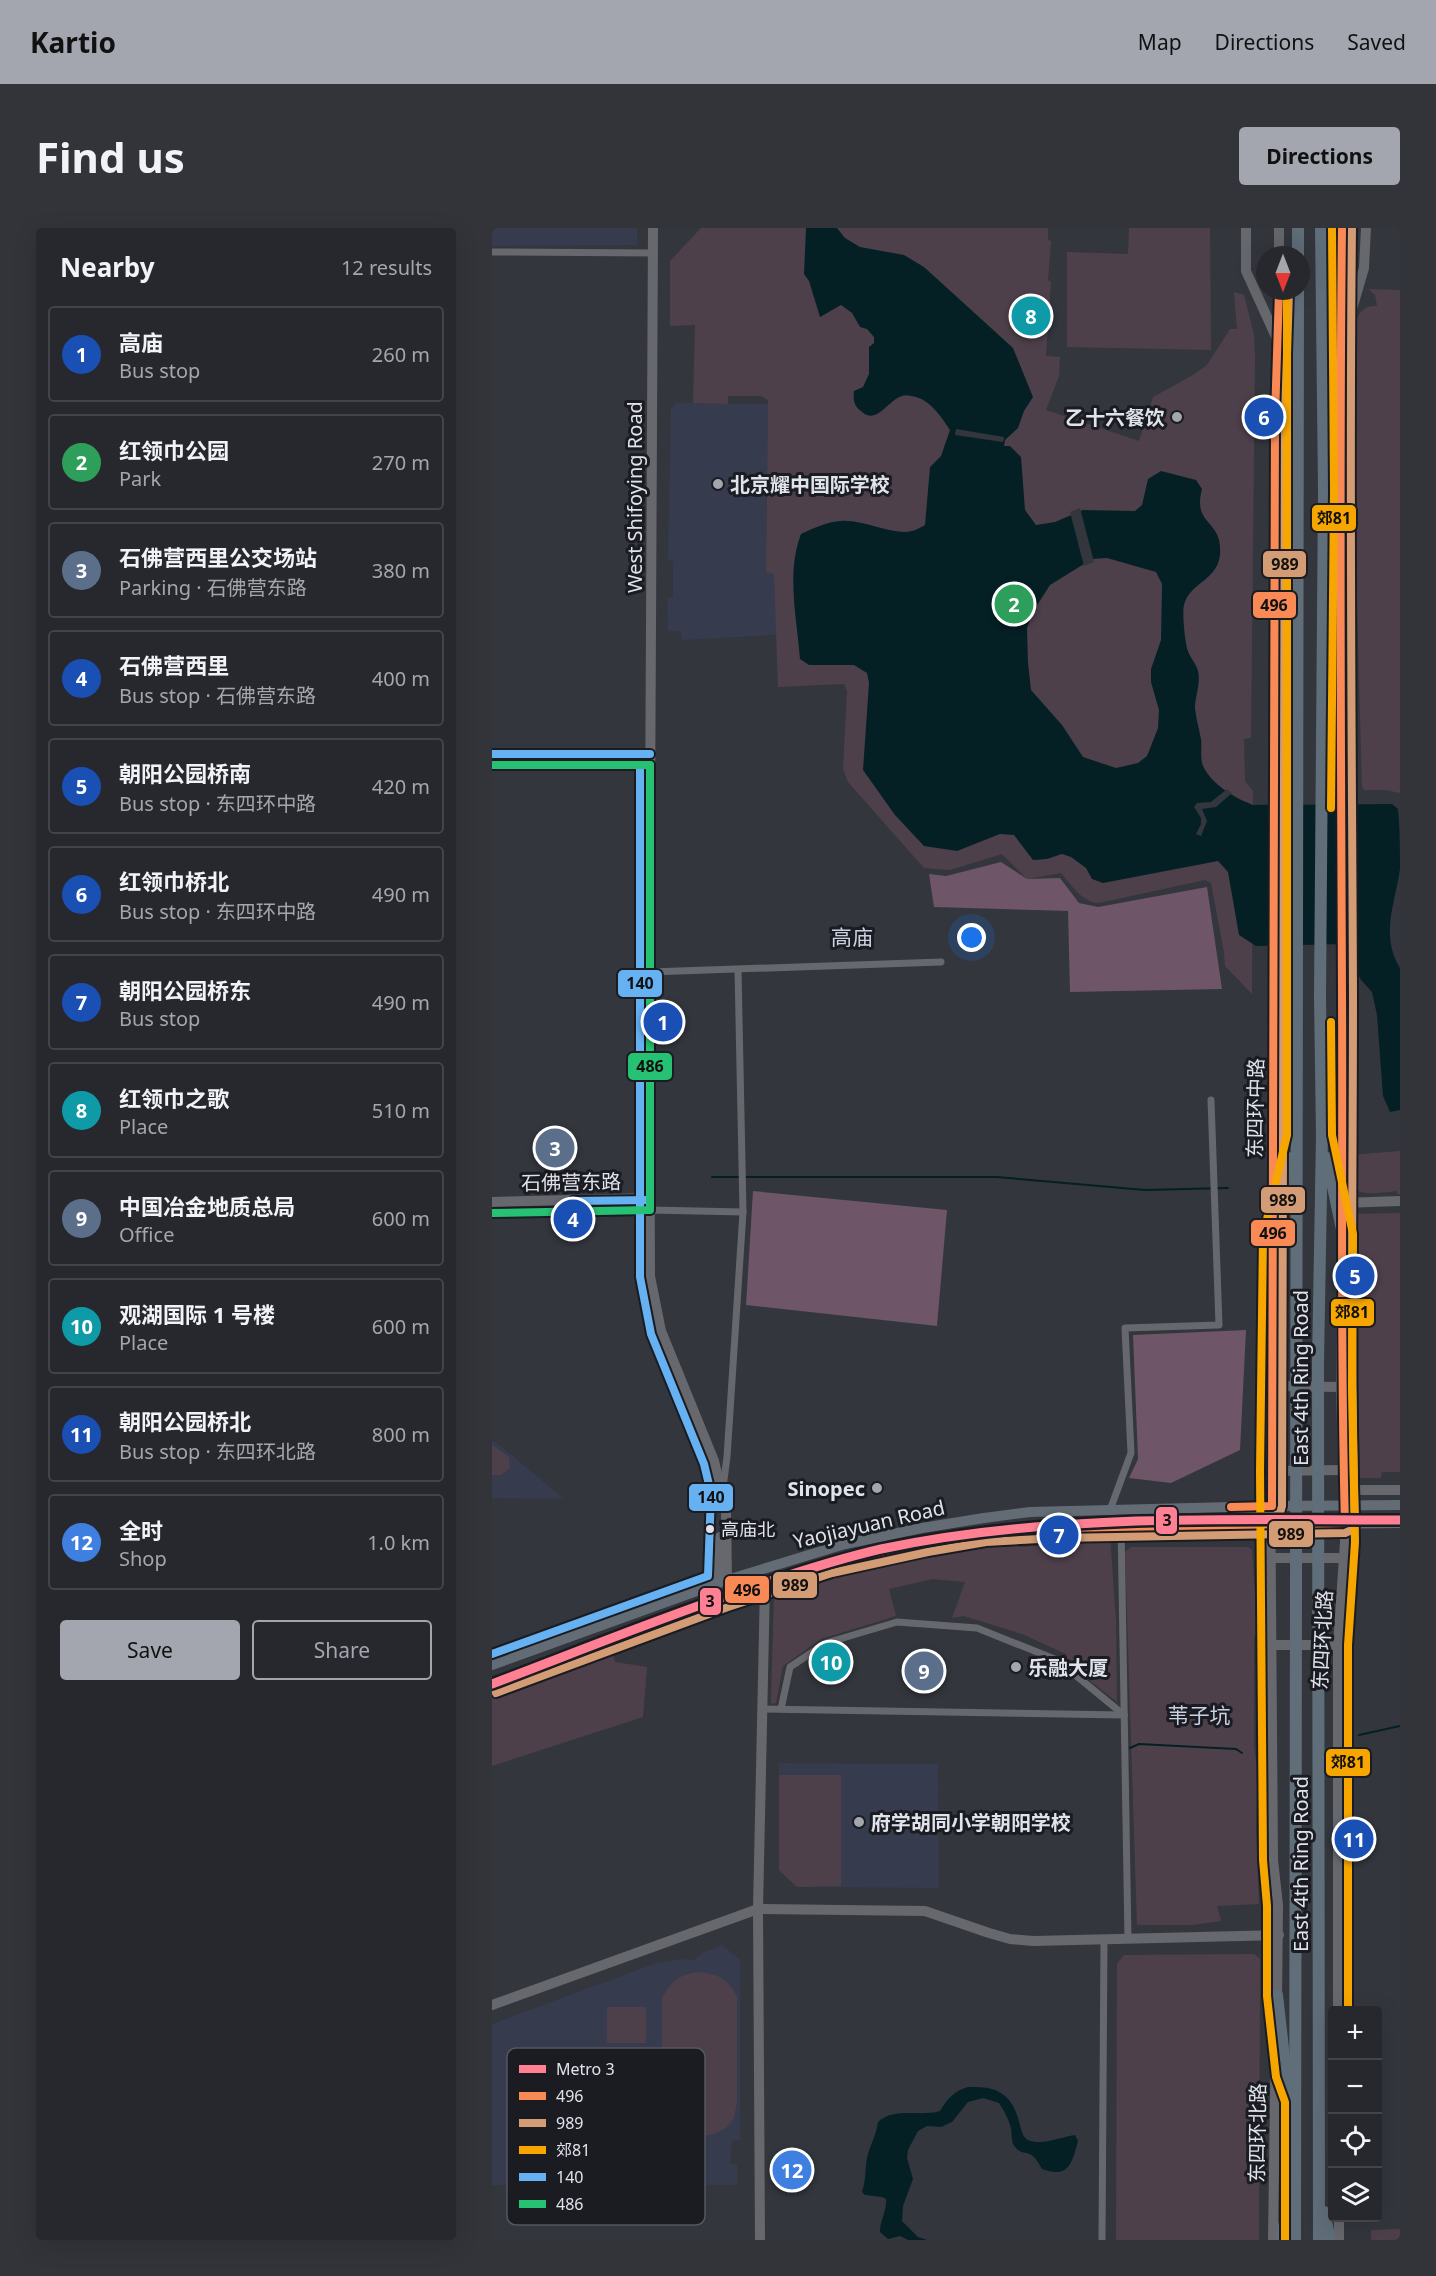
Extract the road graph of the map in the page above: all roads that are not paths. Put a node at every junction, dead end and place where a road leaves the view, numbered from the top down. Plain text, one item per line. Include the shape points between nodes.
1 (653, 228) edge
2 (1246, 228) edge
3 (1279, 228) edge
4 (1298, 228) edge
5 (1321, 228) edge
6 (1342, 228) edge
7 (1366, 228) edge
8 (1279, 246) edge
9 (1298, 246) edge
10 (492, 252) edge
11 (653, 253) junction
12 (1279, 300) edge
13 (1298, 300) edge
14 (1342, 342) junction
15 (1279, 344) junction
16 (1277, 388) junction
17 (1340, 399) junction
18 (1324, 490) junction
19 (1298, 491) junction
20 (492, 765) edge
21 (650, 765) junction
22 (941, 962) dead end
23 (738, 970) junction
24 (650, 972) junction
25 (1211, 1100) dead end
26 (1297, 1136) junction
27 (1322, 1136) junction
28 (1398, 1201) edge
29 (492, 1202) edge
30 (1342, 1203) junction
31 (650, 1204) junction
32 (744, 1212) junction
33 (492, 1214) edge
34 (1343, 1234) junction
35 (1273, 1236) junction
36 (1271, 1386) junction
37 (1341, 1387) junction
38 (1344, 1470) junction
39 (1270, 1471) junction
40 (1344, 1490) junction
41 (1398, 1490) edge
42 (722, 1492) junction
43 (1345, 1505) junction
44 (1398, 1505) edge
45 (1272, 1506) junction
46 (1110, 1510) junction
47 (1272, 1523) junction
48 (1345, 1523) junction
49 (1398, 1523) edge
50 (1121, 1526) junction
51 (1345, 1557) junction
52 (1271, 1558) junction
53 (723, 1582) junction
54 (765, 1584) junction
55 (1272, 1645) junction
56 (1338, 1645) junction
57 (492, 1665) edge
58 (492, 1683) edge
59 (763, 1709) junction
60 (781, 1709) junction
61 (1124, 1715) junction
62 (758, 1909) junction
63 (1279, 1935) junction
64 (1128, 1939) junction
65 (1104, 1940) junction
66 (1277, 1995) junction
67 (492, 2005) edge
68 (1338, 2006) edge
69 (1296, 2100) junction
70 (1295, 2176) junction
71 (1319, 2189) junction
72 (1339, 2222) edge
73 (760, 2240) edge
74 (1102, 2240) edge
75 (1273, 2240) edge
76 (1281, 2240) edge
77 (1295, 2240) edge
78 (1319, 2240) edge
79 (1330, 2240) edge
80 (1339, 2240) edge

1 - 11 street, West Shifoying Road
2 - 15 street via 1246,271
3 - 8 street
4 - 9 highway
5 - 18 highway, East 4th Ring Road
6 - 14 street
7 - 14 street via 1361,283
10 - 11 street
11 - 21 street, West Shifoying Road
12 - 15 street
13 - 19 highway, East 4th Ring Road
14 - 17 street
15 - 16 street
16 - 19 highway
16 - 35 street, 东四环中路
17 - 18 highway
17 - 30 street
18 - 27 highway, East 4th Ring Road
19 - 26 highway, East 4th Ring Road
20 - 21 street
21 - 24 street, West Shifoying Road
22 - 23 street
23 - 24 street
23 - 32 street
24 - 31 street, West Shifoying Road
25 - 46 street via 1219,1325 1125,1329 1131,1453
26 - 35 highway
26 - 69 highway, East 4th Ring Road
27 - 34 highway
27 - 71 highway, East 4th Ring Road via 1318,1363
28 - 30 street
29 - 31 street, 石佛营东路
30 - 34 street
31 - 32 street
31 - 33 street, 石佛营东路
31 - 42 street, West Shifoying Road via 650,1276 661,1331 714,1461
32 - 42 street
34 - 37 street
35 - 36 street, 东四环中路
36 - 37 street
36 - 39 street, 东四环中路
37 - 38 street
38 - 39 street
38 - 40 street
39 - 45 street, 东四环中路
40 - 41 street
40 - 43 street, 东四环北路
42 - 53 street, West Shifoying Road via 726,1511
43 - 44 main road, Yaojiayuan Road
43 - 45 main road, Yaojiayuan Road
43 - 48 street, 东四环北路
45 - 46 main road, Yaojiayuan Road
45 - 47 street, 东四环中路
46 - 53 main road, Yaojiayuan Road via 1030,1512 922,1528 845,1544
47 - 48 main road, Yaojiayuan Road
47 - 50 main road, Yaojiayuan Road
47 - 52 street, 东四环北路
48 - 49 main road, Yaojiayuan Road
48 - 51 street, 东四环北路
50 - 54 main road, Yaojiayuan Road via 985,1532 829,1563
50 - 61 street
51 - 52 street
51 - 56 street, 东四环北路
52 - 55 street, 东四环北路
53 - 57 main road, Yaojiayuan Road
54 - 58 main road, Yaojiayuan Road
54 - 59 street
55 - 56 street
55 - 63 street, 东四环北路 via 1273,1860
56 - 68 street, 东四环北路
59 - 60 street
59 - 62 street
60 - 61 street
60 - 61 street via 790,1667 826,1643 897,1622 977,1628 1057,1660
61 - 64 street
62 - 65 street via 917,1911 1010,1939
62 - 67 street
62 - 73 street
63 - 64 street
63 - 66 street, 东四环北路
64 - 65 street
65 - 74 street
66 - 69 highway via 1286,2075
66 - 75 street, 东四环北路
69 - 70 highway, East 4th Ring Road
70 - 76 highway
70 - 77 highway, East 4th Ring Road
71 - 78 highway, East 4th Ring Road
71 - 79 highway
72 - 80 street

